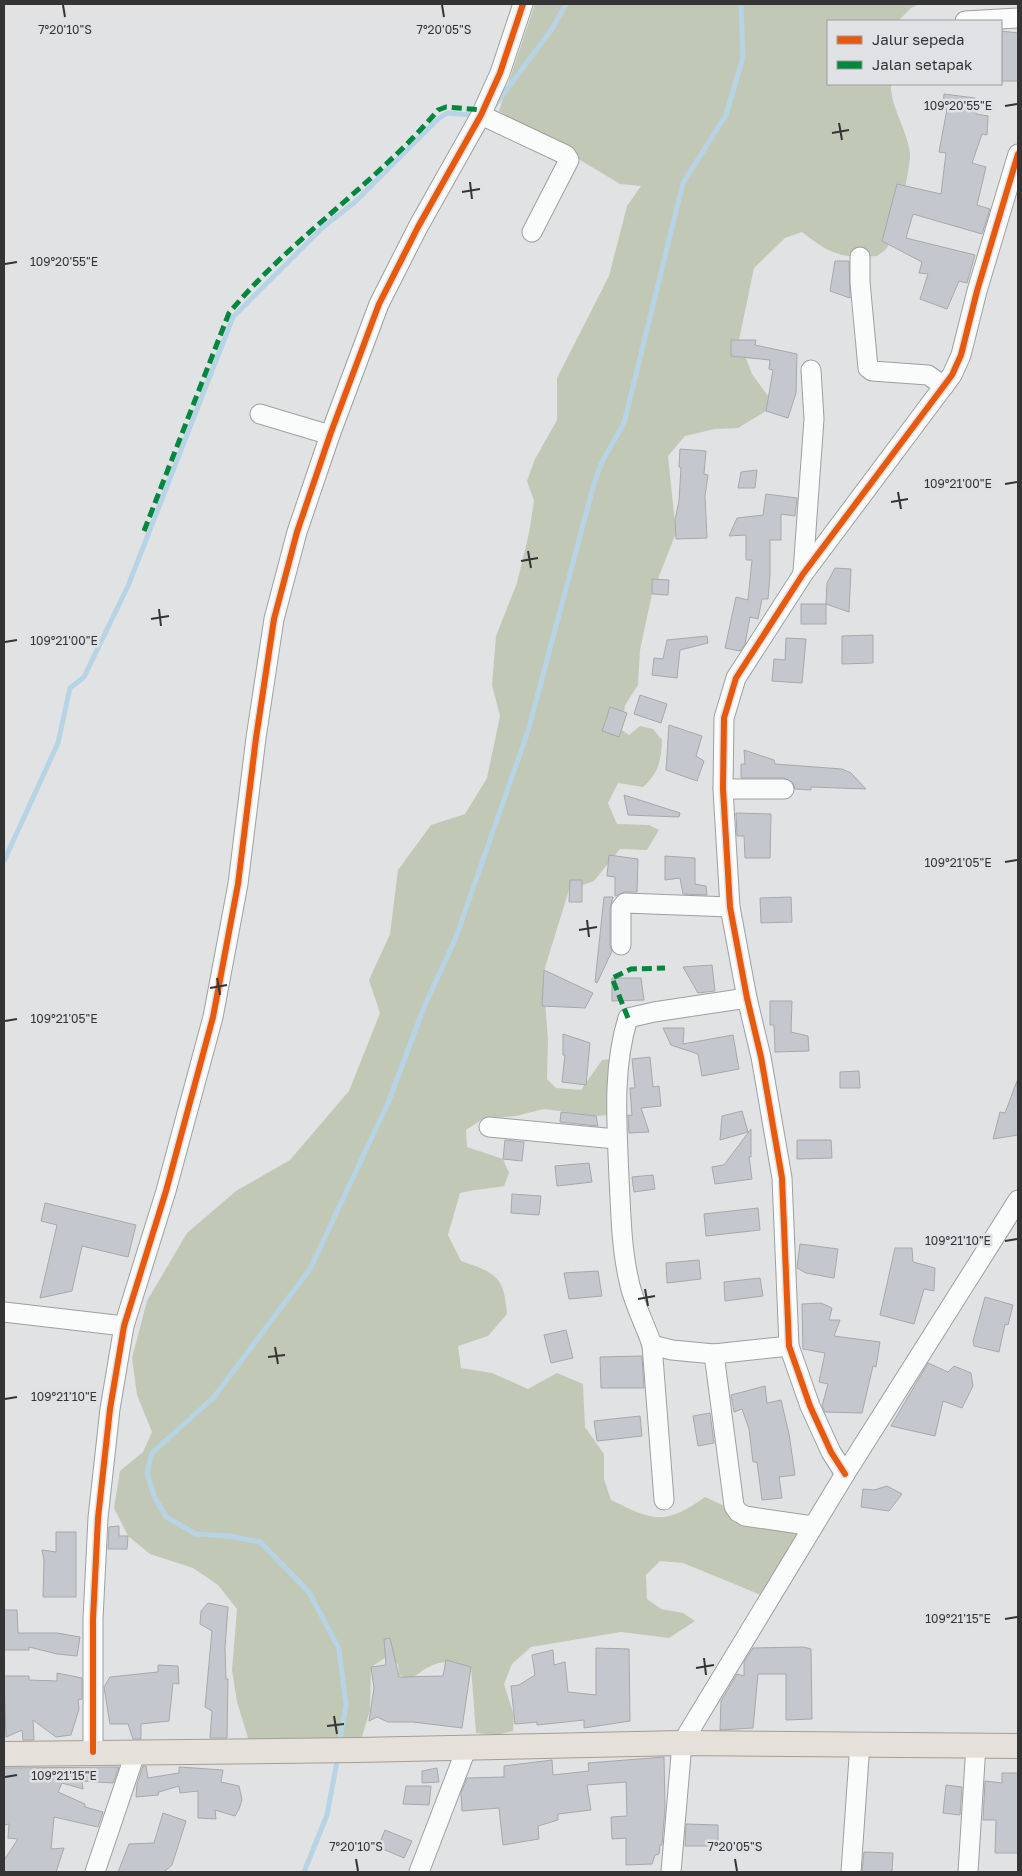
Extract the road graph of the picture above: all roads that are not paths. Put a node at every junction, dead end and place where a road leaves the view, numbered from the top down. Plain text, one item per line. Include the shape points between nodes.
1 (523, 4) edge
2 (1018, 18) edge
3 (983, 20) edge
4 (481, 115) junction
5 (1018, 154) edge
6 (532, 232) dead end
7 (860, 257) dead end
8 (811, 370) dead end
9 (944, 386) junction
10 (260, 414) dead end
11 (330, 435) junction
12 (803, 574) junction
13 (723, 789) junction
14 (784, 789) dead end
15 (730, 907) junction
16 (621, 945) dead end
17 (747, 998) junction
18 (489, 1127) dead end
19 (616, 1139) junction
20 (1018, 1200) edge
21 (4, 1312) edge
22 (124, 1326) junction
23 (652, 1345) junction
24 (789, 1346) junction
25 (714, 1354) junction
26 (845, 1474) junction
27 (664, 1500) dead end
28 (814, 1526) junction
29 (682, 1742) junction
30 (860, 1743) junction
31 (976, 1745) junction
32 (1018, 1746) edge
33 (467, 1747) junction
34 (136, 1751) junction
35 (93, 1752) junction
36 (4, 1754) edge
37 (95, 1872) edge
38 (419, 1872) edge
39 (671, 1872) edge
40 (851, 1872) edge
41 (968, 1872) edge

1 - 4 street via 500,73
2 - 3 street
4 - 6 street via 566,155 570,160
4 - 11 street via 379,304
5 - 9 street via 961,355
7 - 9 street via 868,368 872,371 928,375
8 - 12 street via 813,428
9 - 12 street
10 - 11 street
11 - 22 street via 297,532 274,619 238,884 212,1017 166,1191
12 - 13 street via 736,678 724,718
13 - 14 street
13 - 15 street
15 - 16 street via 625,903 622,908
15 - 17 street
17 - 19 street via 628,1018 618,1074
17 - 24 street via 782,1178
18 - 19 street
19 - 23 street via 629,1281
20 - 26 street
21 - 22 street
22 - 35 street via 110,1409 98,1518 93,1619
23 - 25 street
23 - 27 street
24 - 25 street
24 - 26 street via 810,1406
25 - 28 street via 734,1506 745,1516
26 - 28 street
28 - 29 street
29 - 30 main road
29 - 33 main road
29 - 39 street
30 - 31 main road
30 - 40 street
31 - 32 main road
31 - 41 street
33 - 34 main road
33 - 38 street
34 - 35 main road
34 - 37 street
35 - 36 main road

